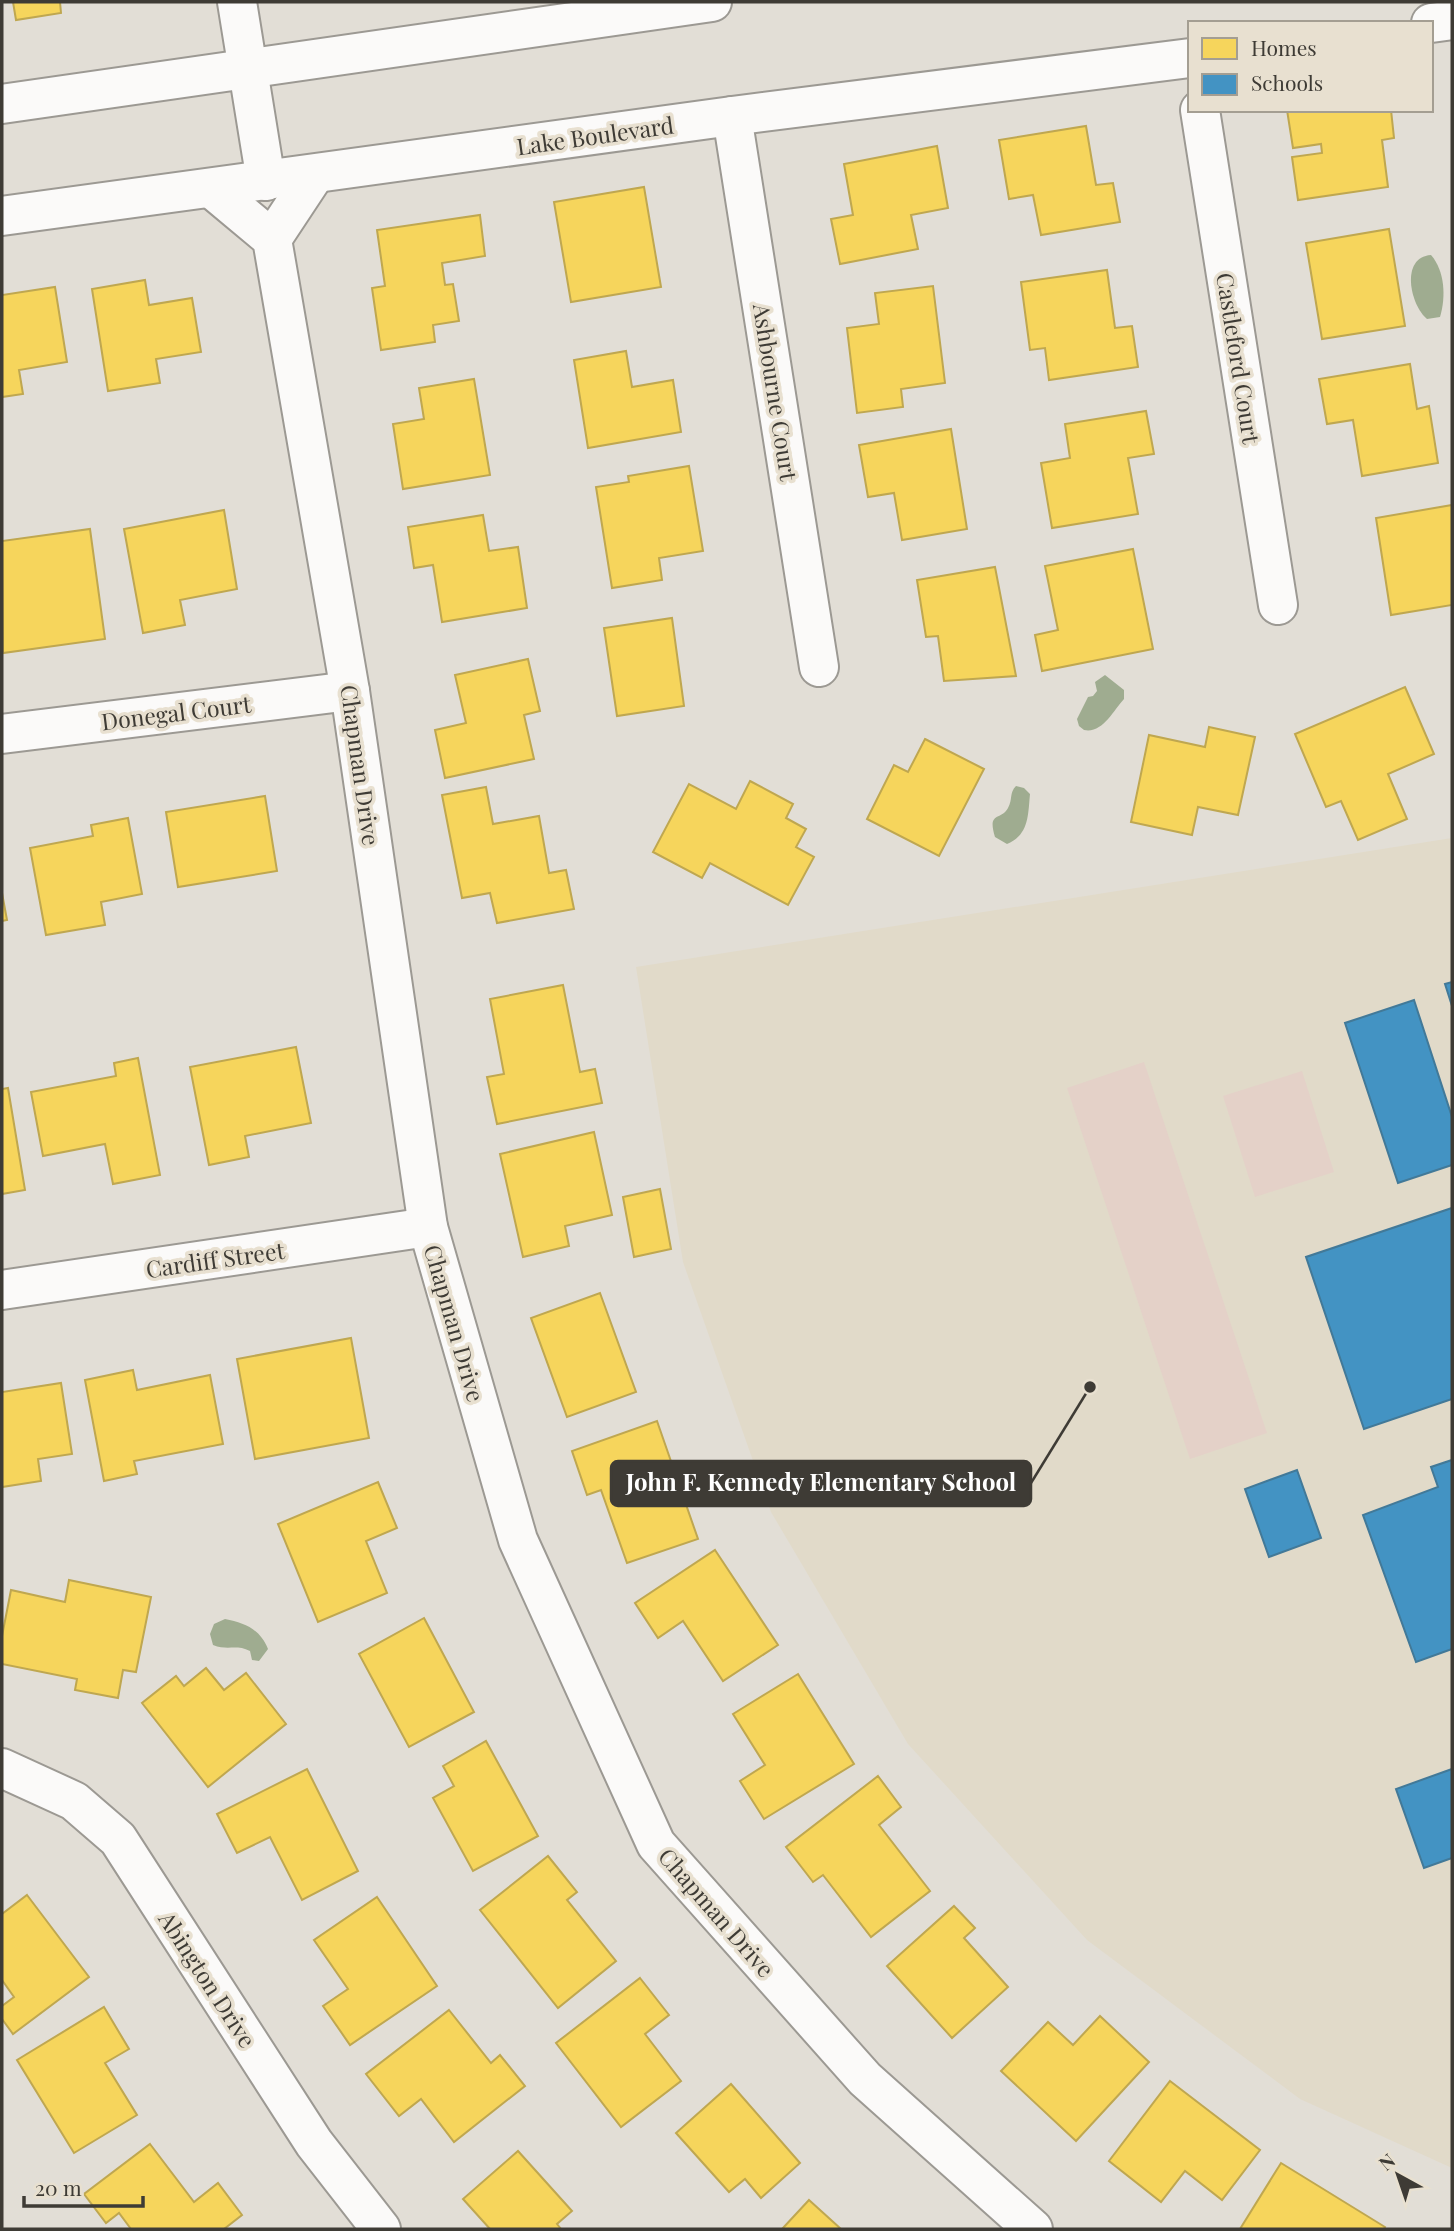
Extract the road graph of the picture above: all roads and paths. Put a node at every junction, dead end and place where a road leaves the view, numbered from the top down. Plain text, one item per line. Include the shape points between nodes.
1 (237, 2) edge
2 (712, 2) edge
3 (1452, 20) edge
4 (1433, 23) edge
5 (1188, 58) edge
6 (247, 67) junction
7 (2, 104) edge
8 (1200, 112) edge
9 (732, 116) junction
10 (315, 174) junction
11 (266, 181) junction
12 (212, 188) junction
13 (2, 216) edge
14 (272, 239) junction
15 (1278, 605) dead end
16 (819, 667) dead end
17 (350, 691) junction
18 (2, 734) edge
19 (428, 1227) junction
20 (2, 1290) edge
21 (2, 1768) edge
22 (381, 2229) edge
23 (1033, 2229) edge

1 - 6 street
2 - 6 street
3 - 4 street
5 - 9 street, Lake Boulevard
6 - 7 street
6 - 11 street
8 - 15 street, Castleford Court
9 - 10 street, Lake Boulevard
9 - 16 street, Ashbourne Court
10 - 11 street, Lake Boulevard
10 - 14 street
11 - 12 street, Lake Boulevard
12 - 13 street, Lake Boulevard
12 - 14 street
14 - 17 street, Chapman Drive
17 - 18 street, Donegal Court
17 - 19 street, Chapman Drive
19 - 20 street, Cardiff Street
19 - 23 street, Chapman Drive via 518,1540 656,1844 865,2079
21 - 22 street, Abington Drive via 74,1801 118,1839 314,2143

